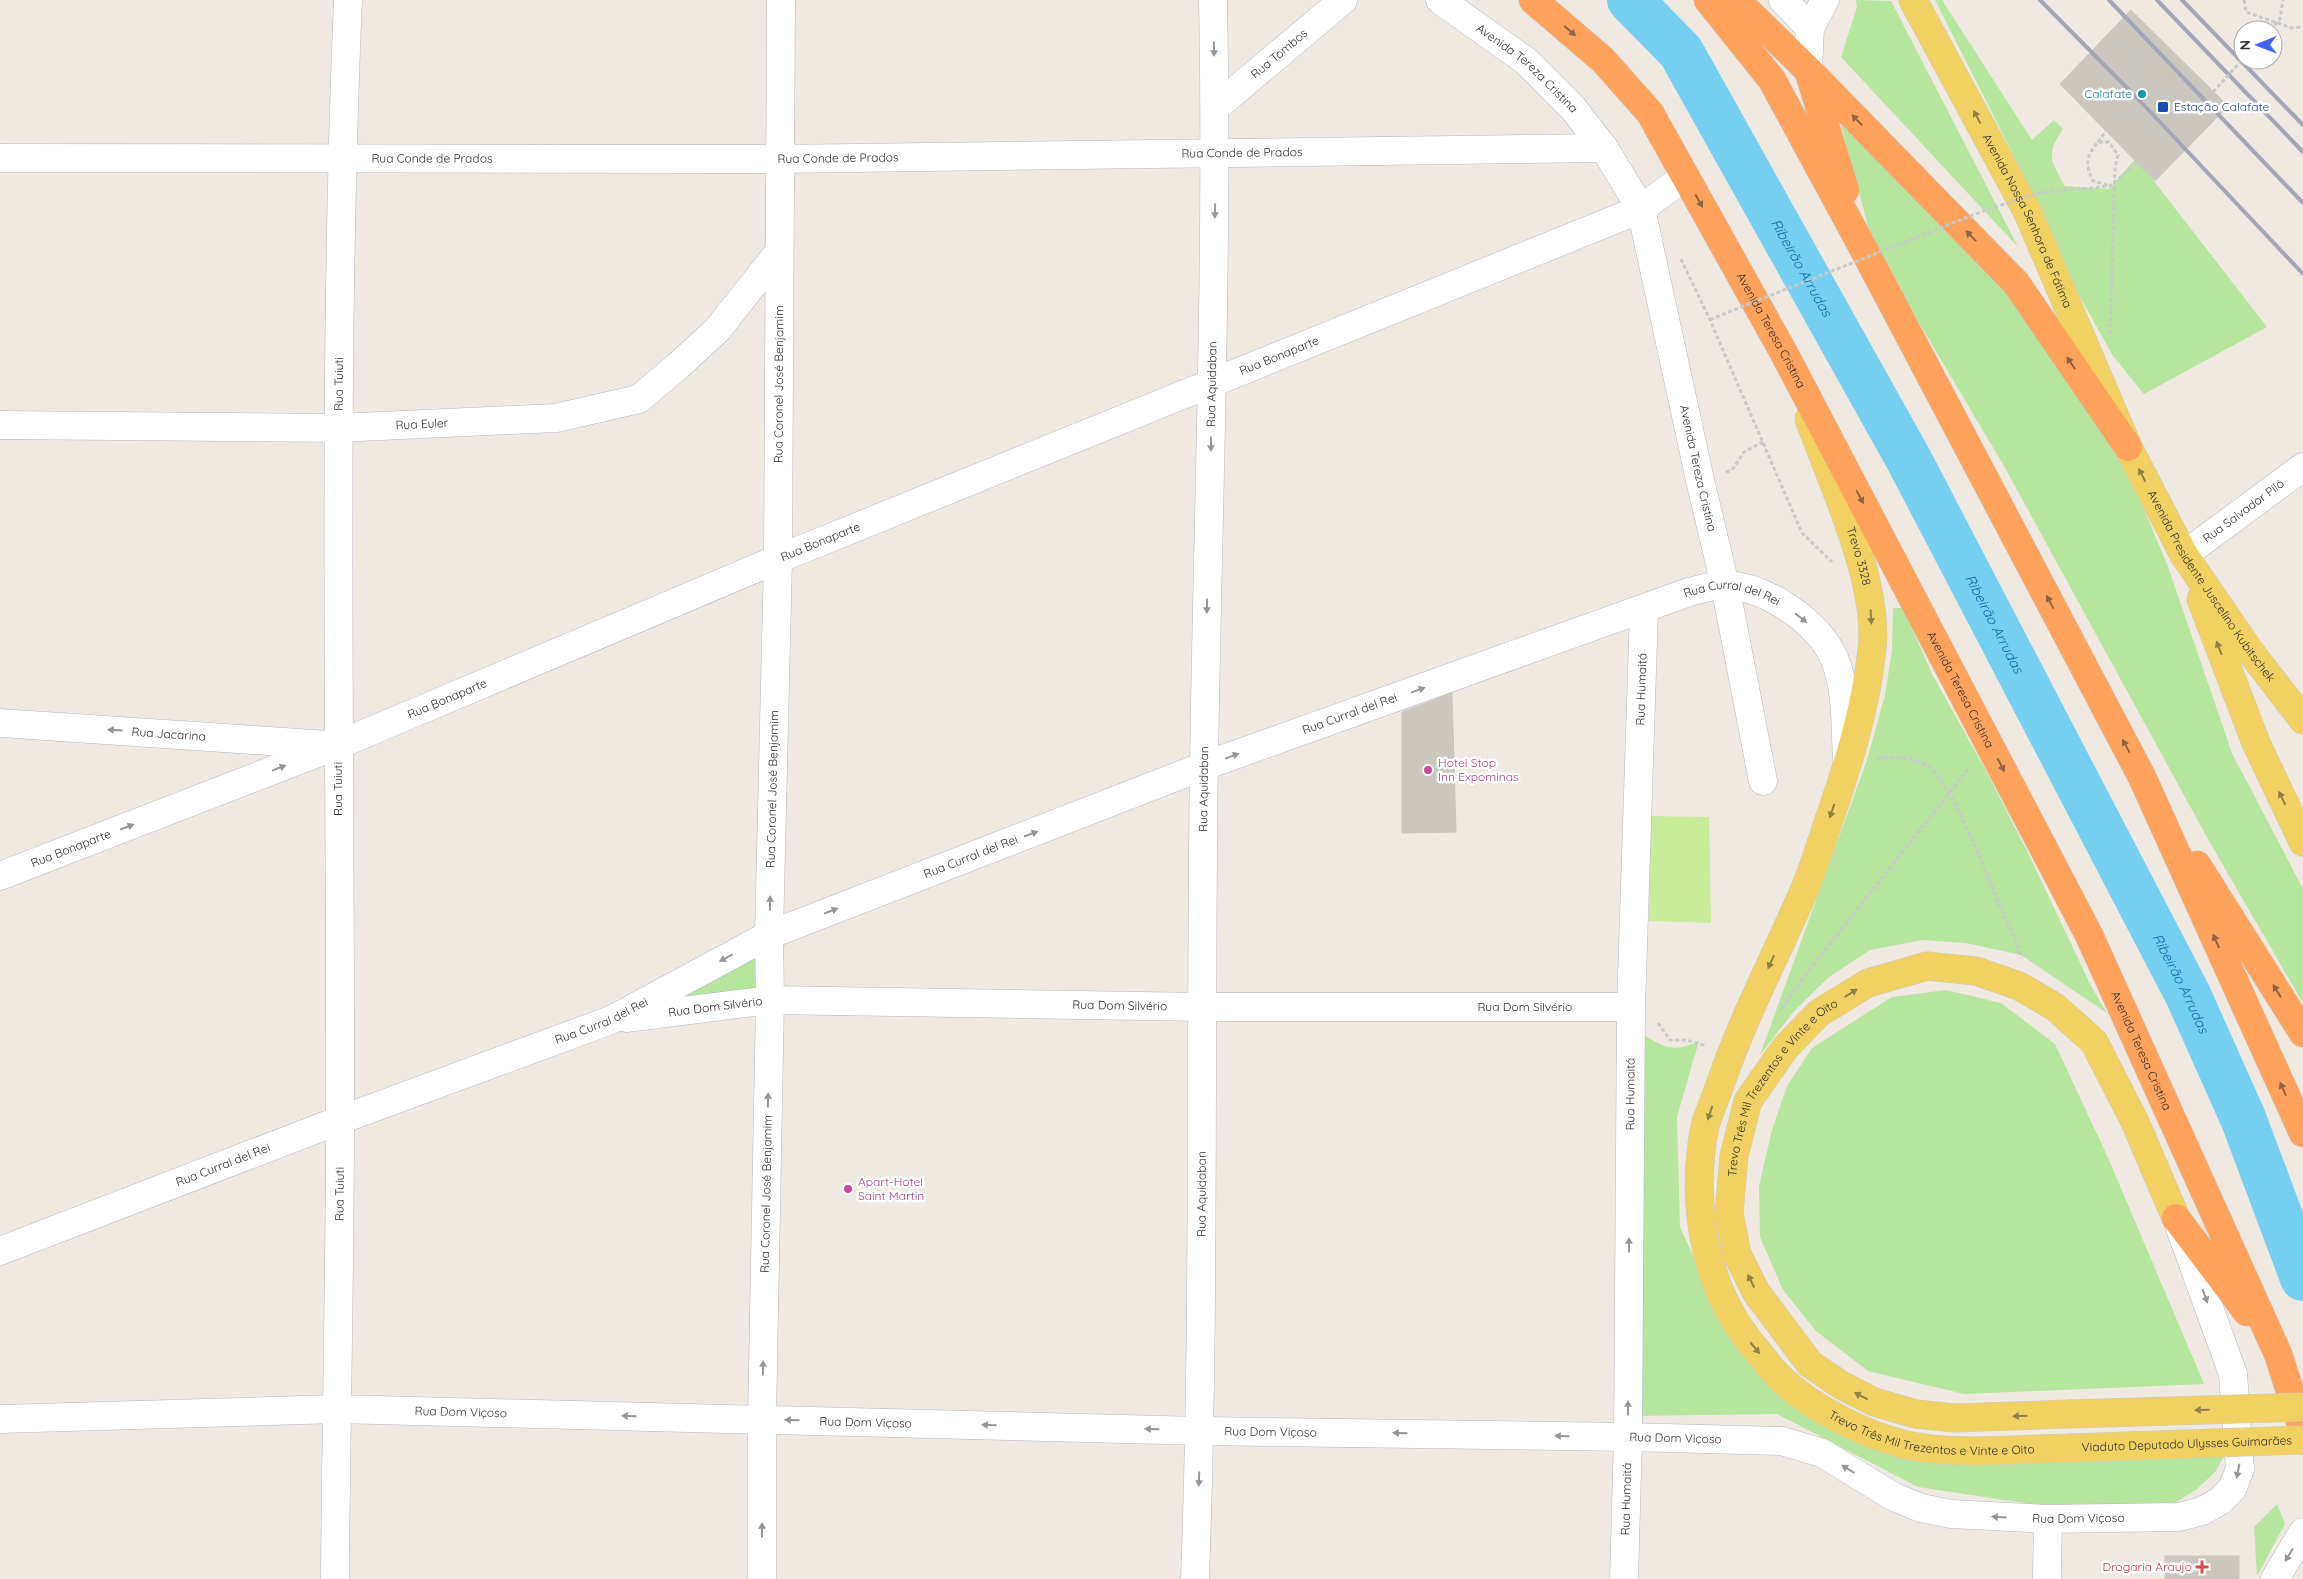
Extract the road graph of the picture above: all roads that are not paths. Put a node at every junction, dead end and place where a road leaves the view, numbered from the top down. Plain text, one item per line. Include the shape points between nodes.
1 (348, 0) edge
2 (781, 0) edge
3 (1213, 0) edge
4 (1343, 0) edge
5 (1440, 0) edge
6 (1533, 0) edge
7 (1708, 0) edge
8 (1736, 0) edge
9 (1782, 0) edge
10 (1825, 0) edge
11 (1913, 0) edge
12 (1764, 25) junction
13 (1810, 28) junction
14 (1808, 70) junction
15 (1215, 108) junction
16 (1604, 148) junction
17 (1216, 155) junction
18 (0, 158) edge
19 (341, 158) junction
20 (780, 159) junction
21 (1685, 176) junction
22 (1641, 210) junction
23 (1863, 248) junction
24 (779, 252) junction
25 (1785, 355) junction
26 (1212, 382) junction
27 (0, 425) edge
28 (337, 428) junction
29 (2128, 447) junction
30 (2303, 467) edge
31 (2184, 555) junction
32 (778, 560) junction
33 (1725, 585) junction
34 (1644, 610) junction
35 (2303, 720) edge
36 (0, 723) edge
37 (338, 745) junction
38 (1848, 765) junction
39 (1204, 766) junction
40 (2142, 777) junction
41 (1763, 781) dead end
42 (2303, 842) edge
43 (0, 876) edge
44 (769, 935) junction
45 (770, 1000) junction
46 (1204, 1007) junction
47 (1631, 1007) junction
48 (611, 1020) junction
49 (2303, 1033) edge
50 (340, 1120) junction
51 (2303, 1133) edge
52 (2176, 1218) junction
53 (0, 1251) edge
54 (2278, 1354) junction
55 (2303, 1407) edge
56 (336, 1409) junction
57 (0, 1419) edge
58 (762, 1419) junction
59 (1200, 1431) junction
60 (2303, 1431) edge
61 (1628, 1437) junction
62 (2303, 1440) edge
63 (2069, 1448) joint
64 (2048, 1519) junction
65 (2303, 1532) edge
66 (335, 1579) edge
67 (762, 1579) edge
68 (1195, 1579) edge
69 (1624, 1579) edge
70 (2047, 1579) edge
71 (2275, 1579) edge

1 - 19 street, Rua Tuiuti
2 - 20 street, Rua Coronel José Benjamim
3 -> 15 street, Rua Aquidaban
4 - 15 street, Rua Tombos
5 - 16 street, Avenida Tereza Cristina via 1526,61 1573,108
6 -> 21 highway, Avenida Teresa Cristina via 1603,60 1650,113
7 - 23 highway via 1772,80
8 - 12 highway
9 - 12 street
9 - 13 street
10 - 13 street
29 -> 11 main road, Avenida Nossa Senhora de Fátima via 2028,213
12 - 14 highway
13 - 14 street
14 - 23 highway
29 -> 14 highway via 2016,283
15 - 17 street, Rua Aquidaban
16 - 17 street, Rua Conde de Prados
16 - 22 street
17 - 20 street, Rua Conde de Prados
17 -> 26 street, Rua Aquidaban
18 - 19 street, Rua Conde de Prados
19 - 20 street, Rua Conde de Prados
19 - 28 street, Rua Tuiuti
20 - 24 street, Rua Coronel José Benjamim
21 - 22 street
21 -> 25 highway, Avenida Teresa Cristina
22 - 26 street, Rua Bonaparte
22 - 33 street, Avenida Tereza Cristina
40 -> 23 highway
24 - 28 street, Rua Euler via 717,330 639,398 556,418
24 - 32 street, Rua Coronel José Benjamim
25 -> 38 main road, Trevo 3328 via 1856,547 1870,600 1873,645 1863,708
25 -> 54 highway, Avenida Teresa Cristina via 2089,935
26 - 32 street, Rua Bonaparte
26 -> 39 street, Rua Aquidaban
27 - 28 street, Rua Euler
28 - 37 street, Rua Tuiuti
31 -> 29 main road, Avenida Presidente Juscelino Kubitschek
30 - 31 street, Rua Salvador Piló
31 - 35 main road, Avenida Presidente Juscelino Kubitschek via 2249,650
42 -> 31 main road via 2256,743
32 - 37 street, Rua Bonaparte
44 -> 32 street, Rua Coronel José Benjamim
33 - 34 street, Rua Curral del Rei via 1689,592
33 -> 38 street, Rua Curral del Rei via 1761,592 1814,628 1835,660 1843,699
33 - 41 street, Avenida Tereza Cristina
39 -> 34 street, Rua Curral del Rei
34 - 47 street, Rua Humaitá
37 -> 36 street, Rua Jacarina
43 -> 37 street, Rua Bonaparte
37 - 50 street, Rua Tuiuti
38 -> 63 main road, Trevo Três Mil Trezentos e Vinte e Oito via 1807,882 1730,1053 1706,1126 1699,1195 1706,1248 1723,1299 1747,1338 1780,1378 1815,1406 1903,1444 1950,1450
44 -> 39 street, Rua Curral del Rei
39 - 46 street, Rua Aquidaban
49 -> 40 highway
51 -> 40 highway
44 - 45 street, Rua Coronel José Benjamim
44 -> 48 street, Rua Curral del Rei
45 - 46 street, Rua Dom Silvério
45 - 48 street, Rua Dom Silvério
58 -> 45 street, Rua Coronel José Benjamim
46 - 47 street, Rua Dom Silvério
46 - 59 street, Rua Aquidaban
61 -> 47 street, Rua Humaitá
48 - 50 street, Rua Curral del Rei
50 - 53 street, Rua Curral del Rei
50 - 56 street, Rua Tuiuti
52 - 54 highway
55 -> 52 main road, Trevo Três Mil Trezentos e Vinte e Oito, bridge via 1955,1418 1916,1414 1874,1402 1810,1364 1756,1292 1738,1254 1729,1213 1734,1156 1748,1101 1785,1048 1819,1013 1868,982 1927,966 1976,971 2019,986 2056,1007 2094,1042 2135,1122
52 -> 64 street, Rua Dom Viçoso via 2233,1374 2240,1469 2232,1489 2220,1501 2202,1511 2179,1517
54 - 60 highway, Avenida Teresa Cristina
56 - 57 street, Rua Dom Viçoso
58 -> 56 street, Rua Dom Viçoso
56 - 66 street, Rua Tuiuti
59 -> 58 street, Rua Dom Viçoso
67 -> 58 street, Rua Coronel José Benjamim
61 -> 59 street, Rua Dom Viçoso
59 -> 68 street, Rua Aquidaban
64 -> 61 street, Rua Dom Viçoso via 1951,1514 1921,1508 1894,1497 1822,1453 1782,1441
61 - 69 street, Rua Humaitá
62 - 63 main road, Viaduto Deputado Ulysses Guimarães, bridge
64 - 70 street
65 -> 71 street

